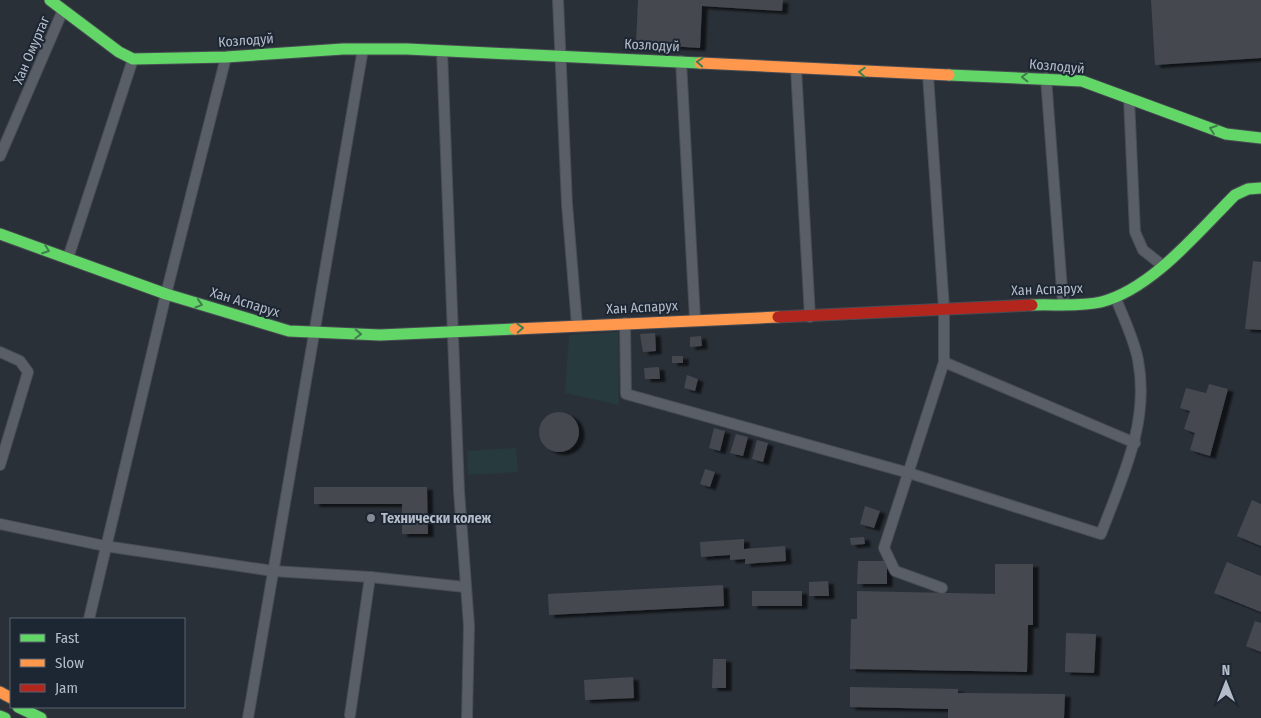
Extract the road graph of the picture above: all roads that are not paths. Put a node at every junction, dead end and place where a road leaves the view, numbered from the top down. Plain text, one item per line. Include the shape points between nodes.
1 (50, 0) edge
2 (558, 0) edge
3 (63, 10) junction
4 (363, 49) junction
5 (442, 51) junction
6 (559, 55) junction
7 (226, 57) junction
8 (133, 59) junction
9 (681, 61) junction
10 (796, 68) junction
11 (928, 75) junction
12 (1046, 78) junction
13 (1129, 98) junction
14 (1261, 138) edge
15 (0, 156) edge
16 (1261, 188) edge
17 (0, 234) edge
18 (68, 258) junction
19 (1162, 265) junction
20 (166, 294) junction
21 (1116, 299) junction
22 (1063, 303) junction
23 (944, 310) junction
24 (810, 316) junction
25 (695, 320) junction
26 (625, 323) junction
27 (577, 325) junction
28 (454, 330) junction
29 (312, 333) junction
30 (0, 352) edge
31 (944, 362) junction
32 (1134, 444) junction
33 (0, 465) edge
34 (909, 473) junction
35 (0, 524) edge
36 (105, 546) junction
37 (273, 571) junction
38 (370, 577) junction
39 (465, 587) junction
40 (942, 588) dead end
41 (89, 618) edge
42 (20, 708) edge
43 (28, 708) edge
44 (350, 715) dead end
45 (0, 716) edge
46 (5, 718) edge
47 (43, 718) edge
48 (248, 718) edge
49 (468, 718) edge

1 - 3 main road
2 - 6 street
3 - 8 main road
3 - 15 street, Хан Омуртаг
4 - 5 main road, Козлодуй
4 - 7 main road, Козлодуй
4 - 29 street
5 - 6 main road, Козлодуй
5 - 28 street
6 - 9 main road, Козлодуй
6 - 27 street
7 - 8 main road, Козлодуй
7 - 20 street
8 - 18 street
10 -> 9 main road, Козлодуй
9 - 25 street
11 -> 10 main road, Козлодуй
10 - 24 street
12 -> 11 main road, Козлодуй
11 - 23 street
12 - 13 main road, Козлодуй via 1082,81
12 - 22 street
14 -> 13 main road, Козлодуй via 1226,134
13 - 19 street via 1135,232 1143,250
16 - 19 main road, Хан Аспарух via 1235,195
17 -> 18 main road, Хан Аспарух
18 - 20 main road, Хан Аспарух
19 - 21 main road, Хан Аспарух
20 -> 29 main road, Хан Аспарух via 289,331
20 - 36 street
21 - 22 main road, Хан Аспарух
21 - 32 street via 1132,337 1141,382 1139,422
22 - 23 main road, Хан Аспарух
23 - 24 main road, Хан Аспарух
23 - 31 street
24 - 25 main road, Хан Аспарух
25 - 26 main road, Хан Аспарух
26 - 27 main road, Хан Аспарух
26 - 34 street via 626,394
28 -> 27 main road, Хан Аспарух
29 -> 28 main road, Хан Аспарух via 380,335
28 - 39 street
29 - 37 street
30 - 33 street via 20,361 28,372
31 - 32 street
31 - 34 street
32 - 34 street via 1101,534
34 - 40 street via 884,548 895,571
35 - 36 street
36 - 37 street
36 - 41 street
37 - 38 street
37 - 48 street
38 - 39 street
38 - 44 street
39 - 49 street via 469,626
42 - 47 main road
43 - 47 main road
45 - 46 main road

